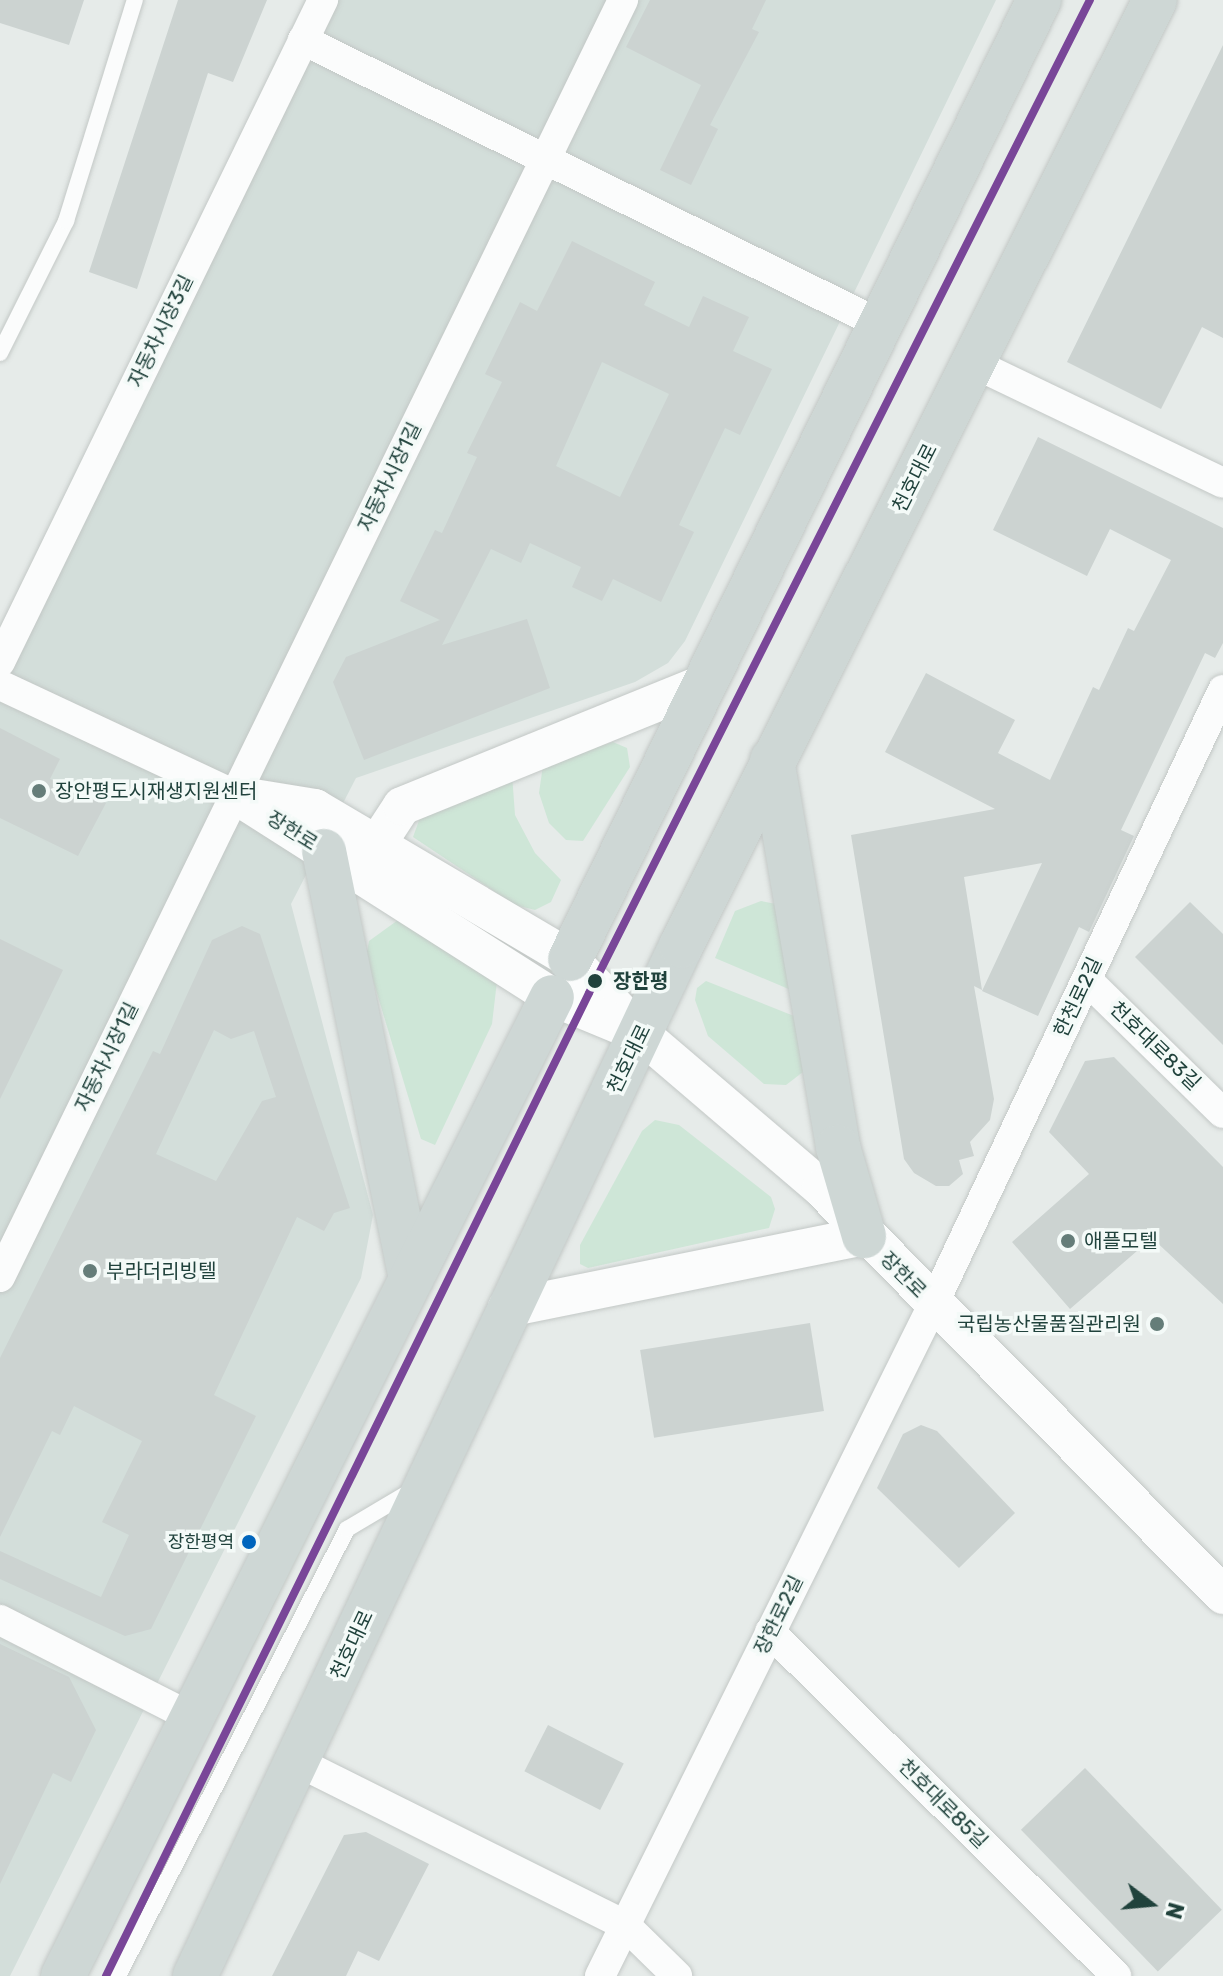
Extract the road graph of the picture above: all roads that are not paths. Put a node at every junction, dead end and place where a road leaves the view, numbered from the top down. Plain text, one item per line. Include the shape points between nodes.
1 (135, 0) edge
2 (323, 0) edge
3 (623, 0) edge
4 (1039, 0) edge
5 (1155, 0) edge
6 (303, 40) junction
7 (544, 159) junction
8 (884, 326) junction
9 (0, 353) edge
10 (973, 363) junction
11 (1223, 483) edge
12 (0, 662) edge
13 (705, 683) junction
14 (0, 685) edge
15 (1223, 690) edge
16 (1215, 728) edge
17 (772, 760) junction
18 (235, 795) junction
19 (349, 847) junction
20 (561, 978) junction
21 (1087, 980) junction
22 (641, 1034) junction
23 (520, 1057) junction
24 (1223, 1113) edge
25 (864, 1236) junction
26 (0, 1277) edge
27 (411, 1279) junction
28 (933, 1305) junction
29 (507, 1308) junction
30 (427, 1481) junction
31 (1223, 1595) edge
32 (0, 1620) edge
33 (770, 1632) junction
34 (193, 1718) junction
35 (298, 1762) junction
36 (625, 1925) junction
37 (63, 1976) edge
38 (82, 1976) edge
39 (118, 1976) edge
40 (195, 1976) edge
41 (600, 1976) edge
42 (677, 1976) edge
43 (1116, 1976) edge

1 - 9 lane via 66,221
2 - 6 street, 자동차시장3길
3 - 7 street, 자동차시장1길
4 - 8 main road
5 - 10 main road, 천호대로
6 - 7 street
6 - 12 street, 자동차시장3길
7 - 8 street
7 - 18 street, 자동차시장1길
8 - 13 main road
10 - 11 street
10 - 17 main road, 천호대로
13 - 19 street via 402,806
13 - 20 main road
14 - 18 street
15 - 16 street, 한천로2길
16 - 21 street, 한천로2길
17 - 22 main road, 천호대로
17 - 25 main road via 838,1147
18 - 19 street, 장한로
18 - 26 street, 자동차시장1길
19 - 20 street, 장한로
19 - 27 main road
20 - 22 street, 장한로
20 - 23 main road
21 - 24 street, 천호대로83길
21 - 28 street, 한천로2길
22 - 25 street, 장한로 via 821,1188
22 - 29 main road, 천호대로
23 - 27 main road
23 - 38 lane via 518,1111
25 - 28 street, 장한로
25 - 29 street
27 - 34 main road
28 - 31 street, 장한로
28 - 33 street, 장한로2길
29 - 30 main road, 천호대로
30 - 35 main road, 천호대로
30 - 39 lane via 347,1529
32 - 34 street
33 - 36 street, 장한로2길
33 - 43 street, 천호대로85길
34 - 37 main road
35 - 36 street
35 - 40 main road, 천호대로
36 - 41 street, 장한로2길
36 - 42 street

